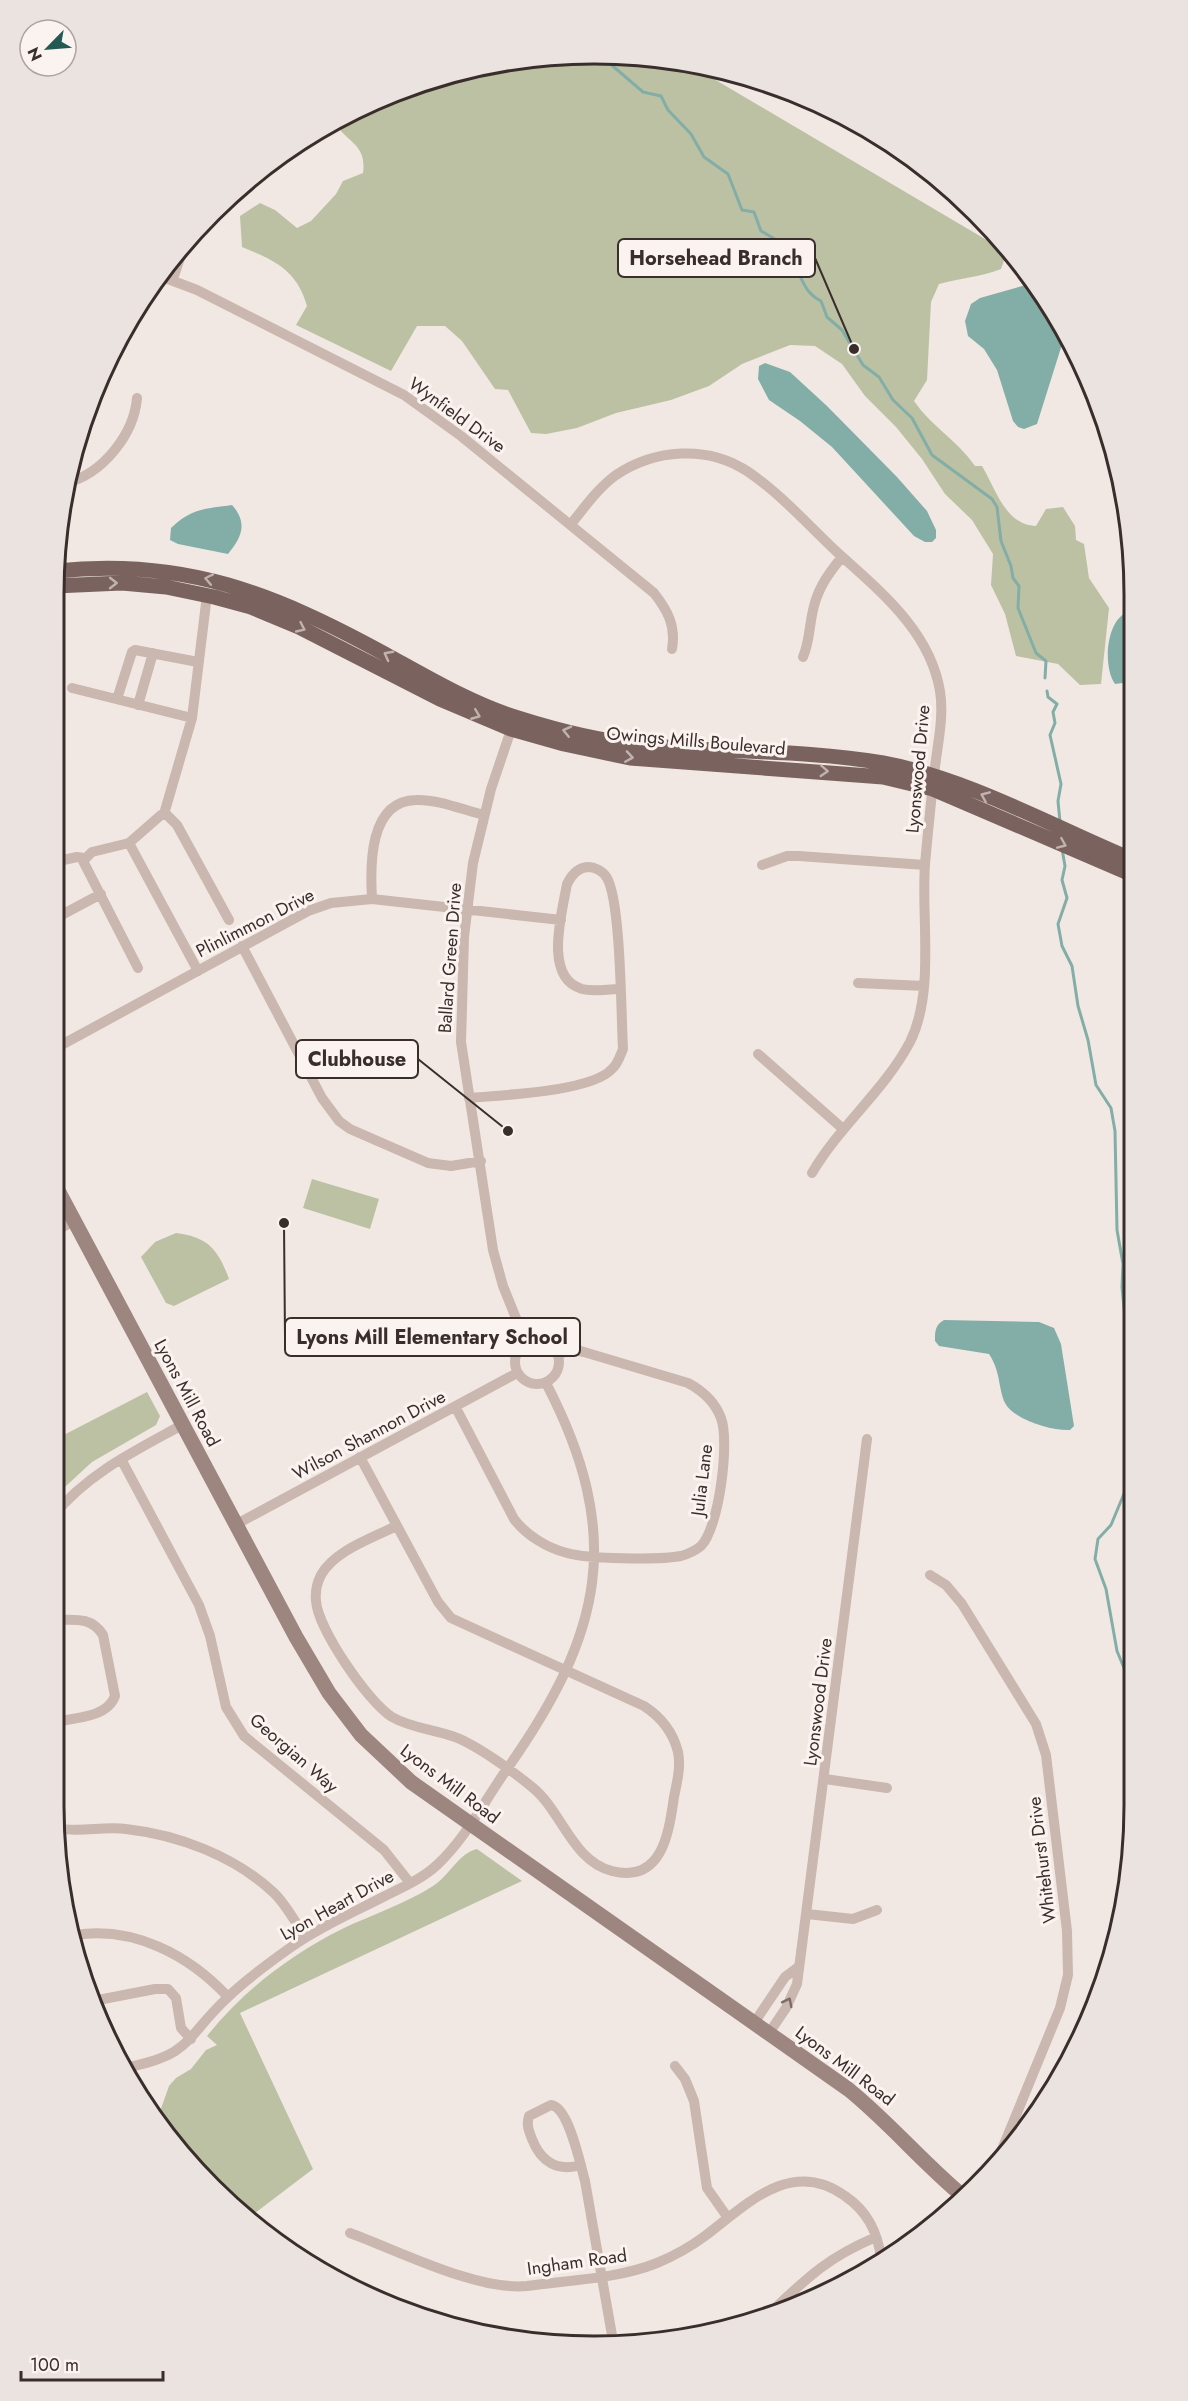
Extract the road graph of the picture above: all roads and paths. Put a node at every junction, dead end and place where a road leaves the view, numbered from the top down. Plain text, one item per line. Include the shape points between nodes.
1 (176, 269) edge
2 (170, 278) edge
3 (173, 279) junction
4 (137, 398) dead end
5 (78, 479) edge
6 (571, 524) junction
7 (842, 557) junction
8 (65, 571) edge
9 (64, 586) edge
10 (207, 595) junction
11 (672, 649) dead end
12 (153, 653) junction
13 (803, 657) dead end
14 (198, 662) junction
15 (72, 688) dead end
16 (117, 699) junction
17 (138, 705) junction
18 (192, 718) junction
19 (513, 723) junction
20 (934, 782) junction
21 (164, 814) junction
22 (484, 816) junction
23 (129, 843) junction
24 (1083, 846) junction
25 (1124, 857) edge
26 (84, 858) junction
27 (64, 859) edge
28 (762, 865) dead end
29 (925, 865) junction
30 (1124, 870) edge
31 (100, 894) junction
32 (372, 898) junction
33 (468, 909) junction
34 (64, 914) edge
35 (229, 920) dead end
36 (561, 920) junction
37 (242, 946) junction
38 (138, 968) dead end
39 (198, 971) junction
40 (858, 983) dead end
41 (924, 986) junction
42 (619, 988) junction
43 (64, 1044) edge
44 (758, 1054) dead end
45 (469, 1098) junction
46 (842, 1128) junction
47 (480, 1161) junction
48 (812, 1173) dead end
49 (64, 1201) edge
50 (75, 1221) junction
51 (64, 1226) edge
52 (526, 1343) junction
53 (558, 1354) junction
54 (517, 1373) junction
55 (546, 1383) junction
56 (456, 1408) junction
57 (182, 1425) junction
58 (867, 1439) dead end
59 (360, 1457) junction
60 (121, 1459) junction
61 (64, 1504) edge
62 (235, 1525) junction
63 (396, 1526) junction
64 (593, 1556) junction
65 (930, 1575) dead end
66 (64, 1620) edge
67 (567, 1671) junction
68 (64, 1720) edge
69 (506, 1770) junction
70 (825, 1779) junction
71 (887, 1788) dead end
72 (470, 1824) junction
73 (65, 1829) edge
74 (410, 1883) junction
75 (877, 1910) dead end
76 (807, 1914) junction
77 (81, 1935) edge
78 (305, 1937) junction
79 (797, 1968) junction
80 (228, 1997) junction
81 (101, 1999) edge
82 (754, 2023) junction
83 (769, 2033) junction
84 (191, 2039) junction
85 (132, 2066) edge
86 (675, 2066) dead end
87 (1007, 2138) edge
88 (581, 2165) junction
89 (957, 2191) edge
90 (728, 2218) junction
91 (350, 2233) dead end
92 (876, 2237) junction
93 (879, 2253) edge
94 (602, 2276) junction
95 (781, 2302) edge
96 (612, 2335) edge

1 - 3 street
2 - 3 street, Wynfield Drive
3 - 6 street, Wynfield Drive via 404,394
4 - 5 street via 132,423 106,459
6 - 7 street, Lyonswood Drive via 603,486 631,467 662,455 697,454 746,470
6 - 11 street, Wynfield Drive via 654,592 669,613
7 - 13 street via 819,591
7 - 20 street, Lyonswood Drive via 896,607 931,661 941,702
19 -> 8 main road, Owings Mills Boulevard via 312,615 229,584 173,572 128,568
9 -> 10 main road, Owings Mills Boulevard via 122,583
10 - 14 street
10 -> 19 main road, Owings Mills Boulevard via 251,607 299,627 440,699
12 - 14 street
12 - 16 street via 132,652
12 - 17 street
14 - 18 street
15 - 16 street
16 - 17 street
17 - 18 street
18 - 21 street
19 - 20 main road, Owings Mills Boulevard via 637,745 845,758
19 - 22 street, Ballard Green Drive
24 -> 20 main road, Owings Mills Boulevard via 1038,819
20 -> 24 main road, Owings Mills Boulevard via 1040,835
20 - 29 street, Lyonswood Drive
21 - 23 street
21 - 35 street via 177,825
22 - 32 street via 427,800 409,800 393,808 377,831 370,873
22 - 33 street, Ballard Green Drive
23 - 26 street via 92,852
23 - 39 street
24 - 25 main road, Owings Mills Boulevard
24 - 30 main road, Owings Mills Boulevard
26 - 27 street
26 - 31 street
28 - 29 street via 799,856
29 - 41 street, Lyonswood Drive
31 - 34 street
31 - 38 street
32 - 33 street, Plinlimmon Drive
32 - 37 street, Plinlimmon Drive via 331,903 308,911
33 - 36 street, Plinlimmon Drive
33 - 45 street, Ballard Green Drive via 460,993 461,1042
36 - 42 street via 559,963 571,984 585,990
36 - 42 street via 567,884 573,875 588,867 598,869 610,885
37 - 39 street, Plinlimmon Drive
37 - 47 street via 322,1098 339,1121 428,1163 451,1166
39 - 43 street, Plinlimmon Drive
40 - 41 street
41 - 46 street, Lyonswood Drive via 917,1023 902,1055 881,1086
42 - 45 street via 623,1049 612,1070 603,1077 584,1084
44 - 46 street
45 - 47 street, Ballard Green Drive
46 - 48 street, Lyonswood Drive
47 - 52 street, Ballard Green Drive via 498,1270
49 - 50 main road, Lyons Mill Road
50 - 51 street
50 - 57 main road, Lyons Mill Road
52 - 53 street via 548,1342
52 - 54 street via 515,1356
53 - 55 street via 558,1371
53 - 64 street, Julia Lane via 584,1352 688,1383 715,1406 724,1431 715,1520 700,1546 672,1557
54 - 55 street via 530,1384
54 - 56 street, Wilson Shannon Drive
55 - 64 street via 583,1469 590,1498
56 - 59 street, Wilson Shannon Drive
56 - 64 street, Julia Lane via 521,1528 565,1553
57 - 60 street
57 - 62 main road, Lyons Mill Road
58 - 70 street, Lyonswood Drive
59 - 62 street, Wilson Shannon Drive
59 - 63 street
60 - 61 street via 80,1487
60 - 74 street, Georgian Way via 199,1605 223,1699 237,1726 384,1850
62 - 72 main road, Lyons Mill Road via 313,1667 355,1728 411,1782
63 - 67 street via 451,1618
63 - 69 street via 344,1553 327,1567 316,1589 318,1610 354,1677 379,1707 402,1722 453,1736
64 - 67 street via 590,1606
65 - 87 street, Whitehurst Drive via 946,1585 962,1604 1036,1724 1046,1755 1067,1931 1068,1975 1060,2008
66 - 68 street via 85,1620 104,1635 115,1696 99,1713
67 - 69 street via 543,1716
67 - 69 street via 644,1706 662,1720 673,1737 679,1767 667,1841 661,1855 633,1871 611,1871 596,1864 584,1854 540,1794
69 - 72 street
70 - 71 street
70 - 76 street, Lyonswood Drive
72 - 74 street, Lyon Heart Drive via 437,1865
72 - 82 main road, Lyons Mill Road
73 - 78 street via 124,1828 168,1836 208,1851 275,1893
74 - 78 street, Lyon Heart Drive
75 - 76 street via 853,1918
76 - 79 street, Lyonswood Drive
77 - 80 street via 125,1936 162,1948 198,1968
78 - 80 street, Lyon Heart Drive
79 - 82 street via 785,1977
83 -> 79 street, Lyonswood Drive via 797,1984
80 - 84 street, Lyon Heart Drive
81 - 84 street via 168,1989 176,1998 181,2028
82 - 83 main road, Lyons Mill Road
83 - 89 main road, Lyons Mill Road via 872,2108
84 - 85 street, Lyon Heart Drive via 172,2055
86 - 90 street via 694,2101 707,2188
88 - 88 street via 561,2109 551,2105 529,2116 529,2131 545,2160 563,2168
88 - 94 street
90 - 92 street, Ingham Road via 764,2191 793,2182 810,2183 841,2193 853,2202 863,2211
90 - 94 street, Ingham Road via 675,2255 638,2270
91 - 94 street, Ingham Road via 497,2286 512,2288
92 - 93 street, Ingham Road
92 - 95 street via 827,2261
94 - 96 street

